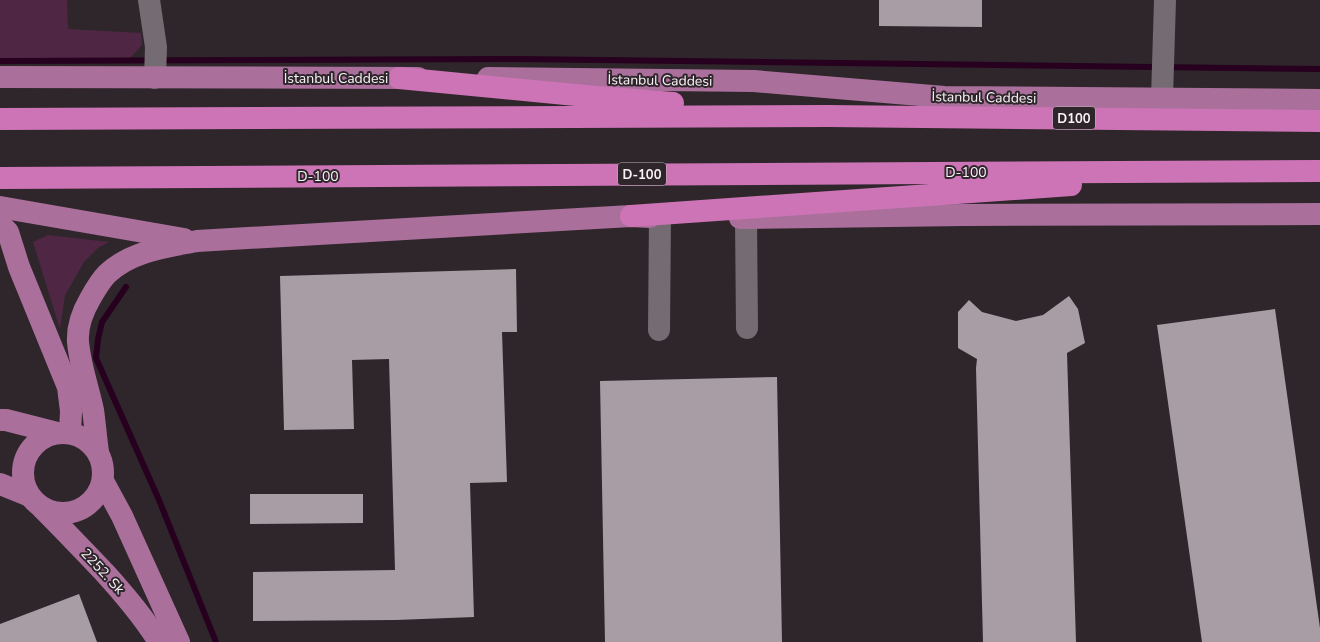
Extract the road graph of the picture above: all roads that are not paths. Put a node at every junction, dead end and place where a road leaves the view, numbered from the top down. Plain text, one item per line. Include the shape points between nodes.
1 (149, 0) edge
2 (1165, 0) edge
3 (0, 77) edge
4 (155, 78) junction
5 (399, 78) junction
6 (1162, 90) junction
7 (1320, 100) edge
8 (828, 116) junction
9 (0, 119) edge
10 (1320, 121) edge
11 (1284, 170) junction
12 (1320, 171) edge
13 (0, 178) edge
14 (0, 207) edge
15 (1320, 214) edge
16 (631, 216) junction
17 (660, 217) junction
18 (746, 218) junction
19 (0, 224) edge
20 (197, 241) junction
21 (747, 328) dead end
22 (659, 330) dead end
23 (0, 420) edge
24 (63, 433) junction
25 (98, 452) junction
26 (103, 481) junction
27 (0, 484) edge
28 (34, 501) junction
29 (159, 642) edge
30 (179, 642) edge

1 - 4 lane via 156,47
2 - 6 lane
3 - 4 main road, İstanbul Caddesi
4 - 5 main road, İstanbul Caddesi
5 - 6 main road, İstanbul Caddesi via 754,81 944,97
5 - 8 highway
6 - 7 main road, İstanbul Caddesi
8 - 9 highway
8 - 10 highway, D100 / D100
11 - 12 highway
11 - 13 highway, D-100 / D-100
11 - 16 highway
14 - 20 main road
15 - 18 main road
16 - 17 main road
16 - 20 main road
17 - 18 main road
17 - 22 lane
18 - 21 lane
19 - 24 main road via 8,232 18,267 68,387 71,411
20 - 25 main road via 152,250 119,264 107,274 86,304 78,340 81,366 93,410
23 - 24 main road
24 - 25 main road via 81,437 91,443
24 - 28 main road via 44,438 33,446 26,458 24,484
25 - 26 main road via 104,470
26 - 28 main road via 93,502 72,513 50,512
26 - 30 main road via 122,516
27 - 28 main road
28 - 29 main road, 2252. Sk via 71,536 127,597

